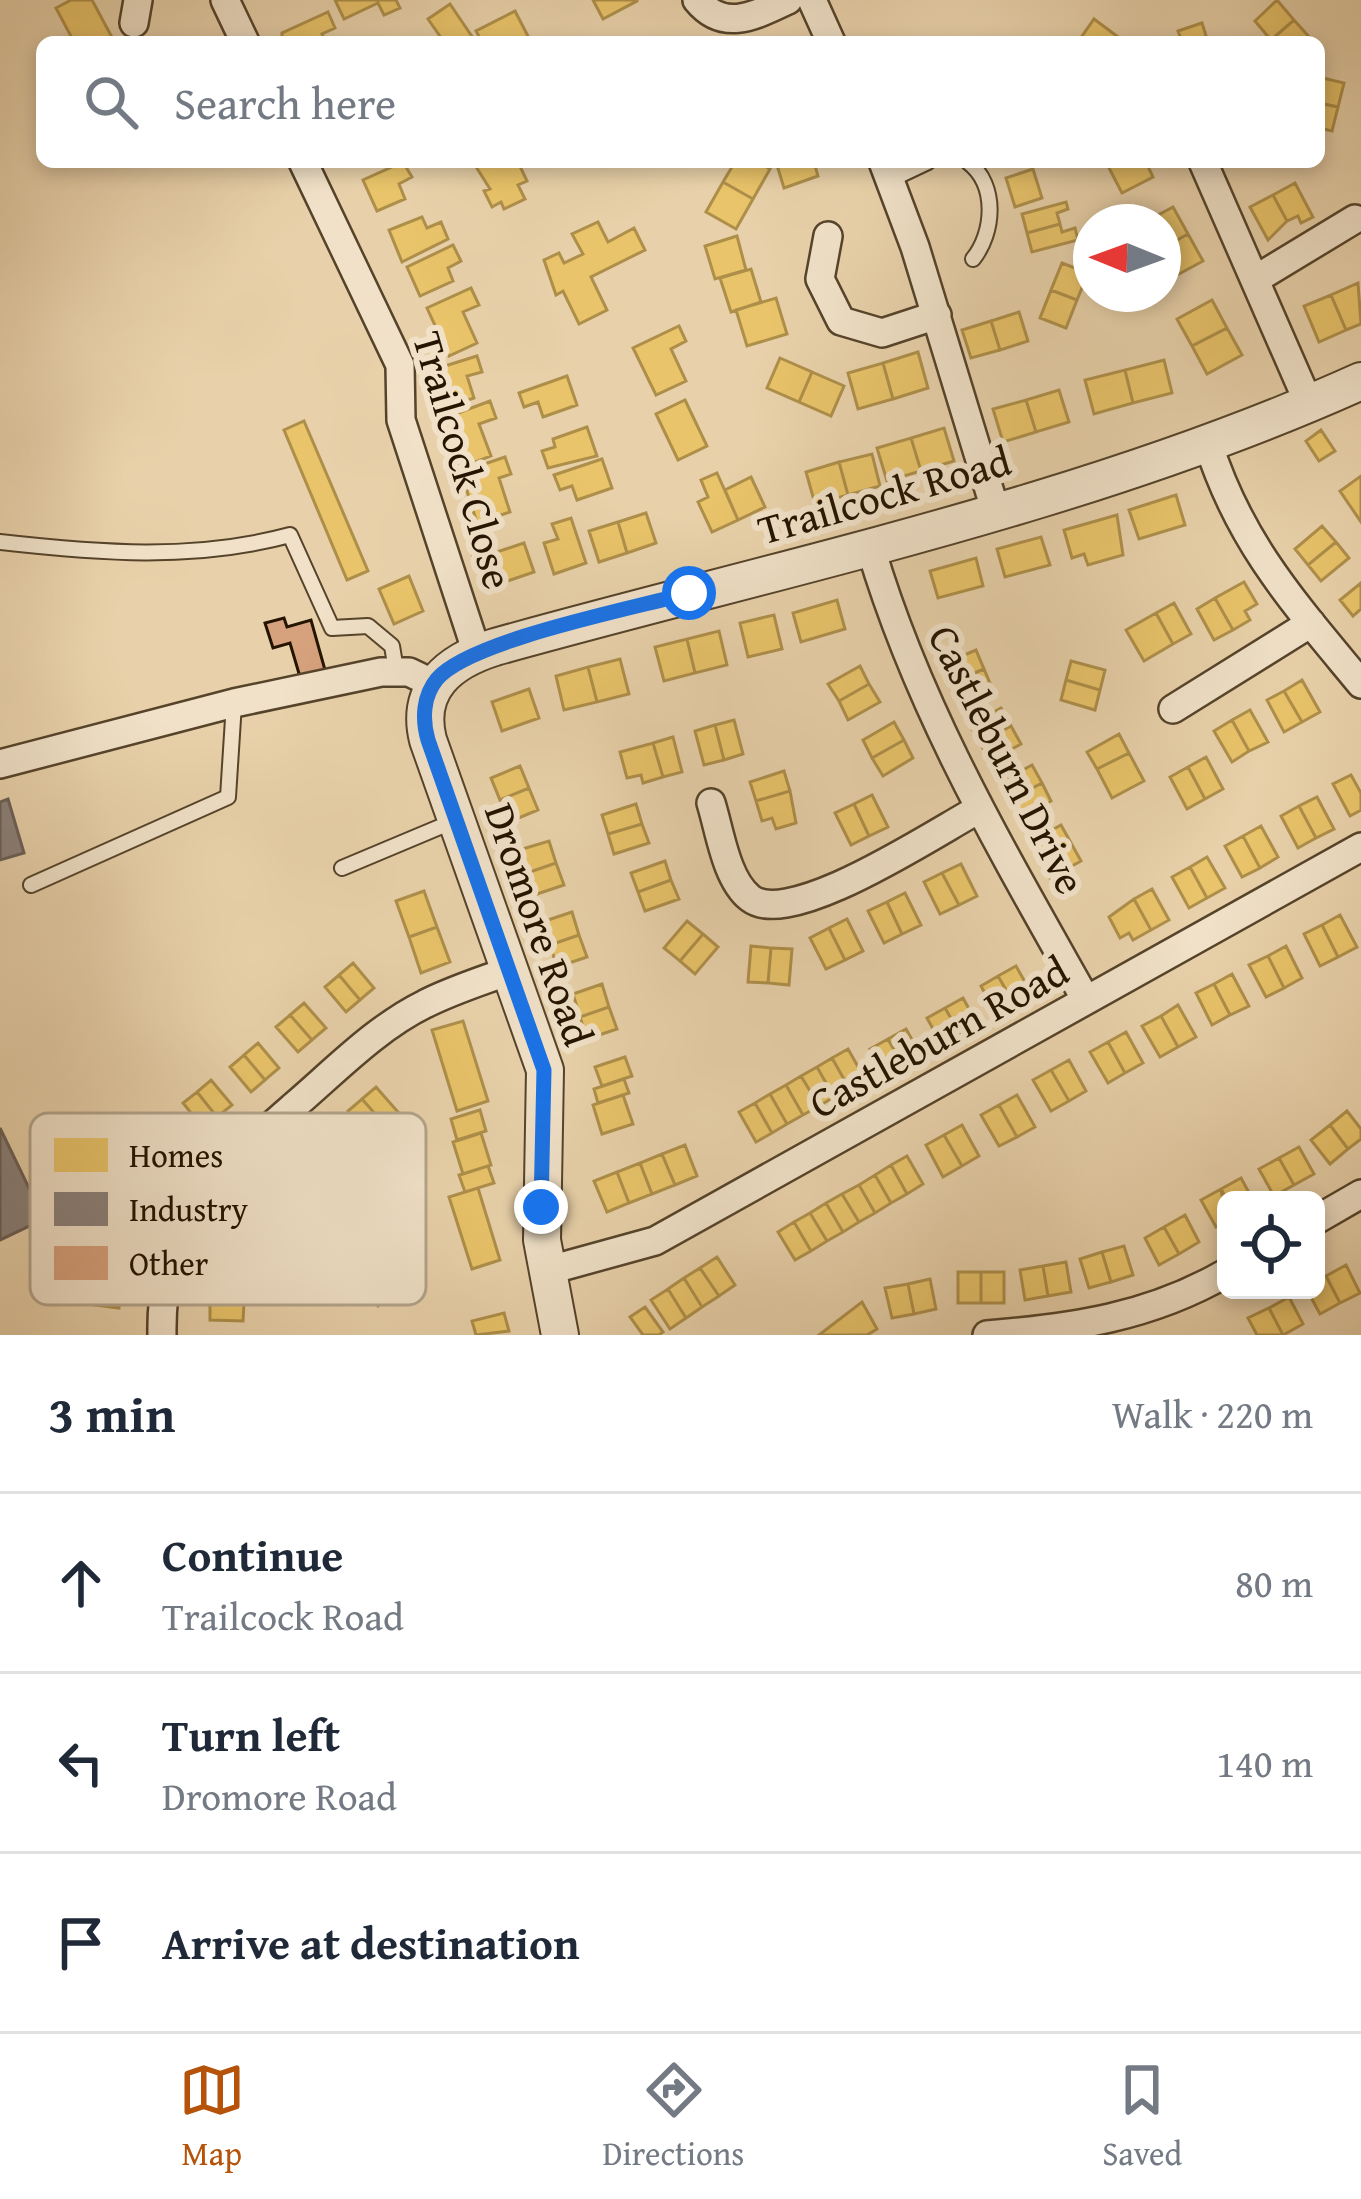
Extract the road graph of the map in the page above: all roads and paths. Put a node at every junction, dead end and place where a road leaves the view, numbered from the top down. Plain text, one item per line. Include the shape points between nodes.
1 (225, 0) edge
2 (697, 0) edge
3 (788, 0) edge
4 (812, 0) edge
5 (242, 36) edge
6 (828, 36) edge
7 (306, 168) edge
8 (972, 168) edge
9 (1206, 168) edge
10 (886, 171) edge
11 (1355, 219) dead end
12 (828, 236) dead end
13 (973, 259) dead end
14 (1256, 279) junction
15 (937, 315) junction
16 (1361, 381) edge
17 (1309, 404) junction
18 (1208, 443) junction
19 (995, 509) junction
20 (0, 542) edge
21 (871, 549) junction
22 (1311, 623) junction
23 (477, 653) junction
24 (396, 670) junction
25 (434, 684) junction
26 (1361, 684) edge
27 (234, 703) junction
28 (1173, 709) dead end
29 (0, 764) edge
30 (711, 803) dead end
31 (979, 809) junction
32 (457, 820) junction
33 (1361, 848) edge
34 (342, 868) dead end
35 (31, 885) dead end
36 (511, 970) junction
37 (1086, 1000) junction
38 (290, 1113) edge
39 (1361, 1194) edge
40 (1325, 1215) edge
41 (546, 1271) junction
42 (1217, 1277) edge
43 (163, 1305) edge
44 (162, 1335) edge
45 (560, 1335) edge
46 (987, 1335) edge

1 - 5 street
2 - 3 street via 731,20
4 - 6 street
7 - 23 street, Trailcock Close via 400,365 401,420
8 - 13 lane via 990,217 987,241
9 - 14 street
10 - 15 street
11 - 14 street
12 - 15 street via 820,279 841,322 882,333
14 - 17 street
15 - 19 street
16 - 17 street, Trailcock Road
17 - 18 street, Trailcock Road
18 - 19 street, Trailcock Road
18 - 22 street via 1247,539
19 - 21 street, Trailcock Road
20 - 24 lane via 108,554 290,535 332,628 368,626 392,646
21 - 23 street, Trailcock Road
21 - 31 street, Castleburn Drive via 908,664
22 - 26 street
22 - 28 street
23 - 25 street, Trailcock Road
24 - 25 street
24 - 27 street
25 - 32 street, Dromore Road via 424,725
27 - 29 street
27 - 35 lane via 228,797
30 - 31 street via 741,888 776,907 810,899
31 - 37 street, Castleburn Drive
32 - 34 lane
32 - 36 street, Dromore Road
33 - 37 street, Castleburn Road
36 - 38 street via 411,1012
36 - 41 street, Dromore Road via 544,1070
37 - 41 street, Castleburn Road via 656,1241
39 - 40 street
41 - 45 street, Dromore Road
42 - 46 street via 1136,1313
43 - 44 street

